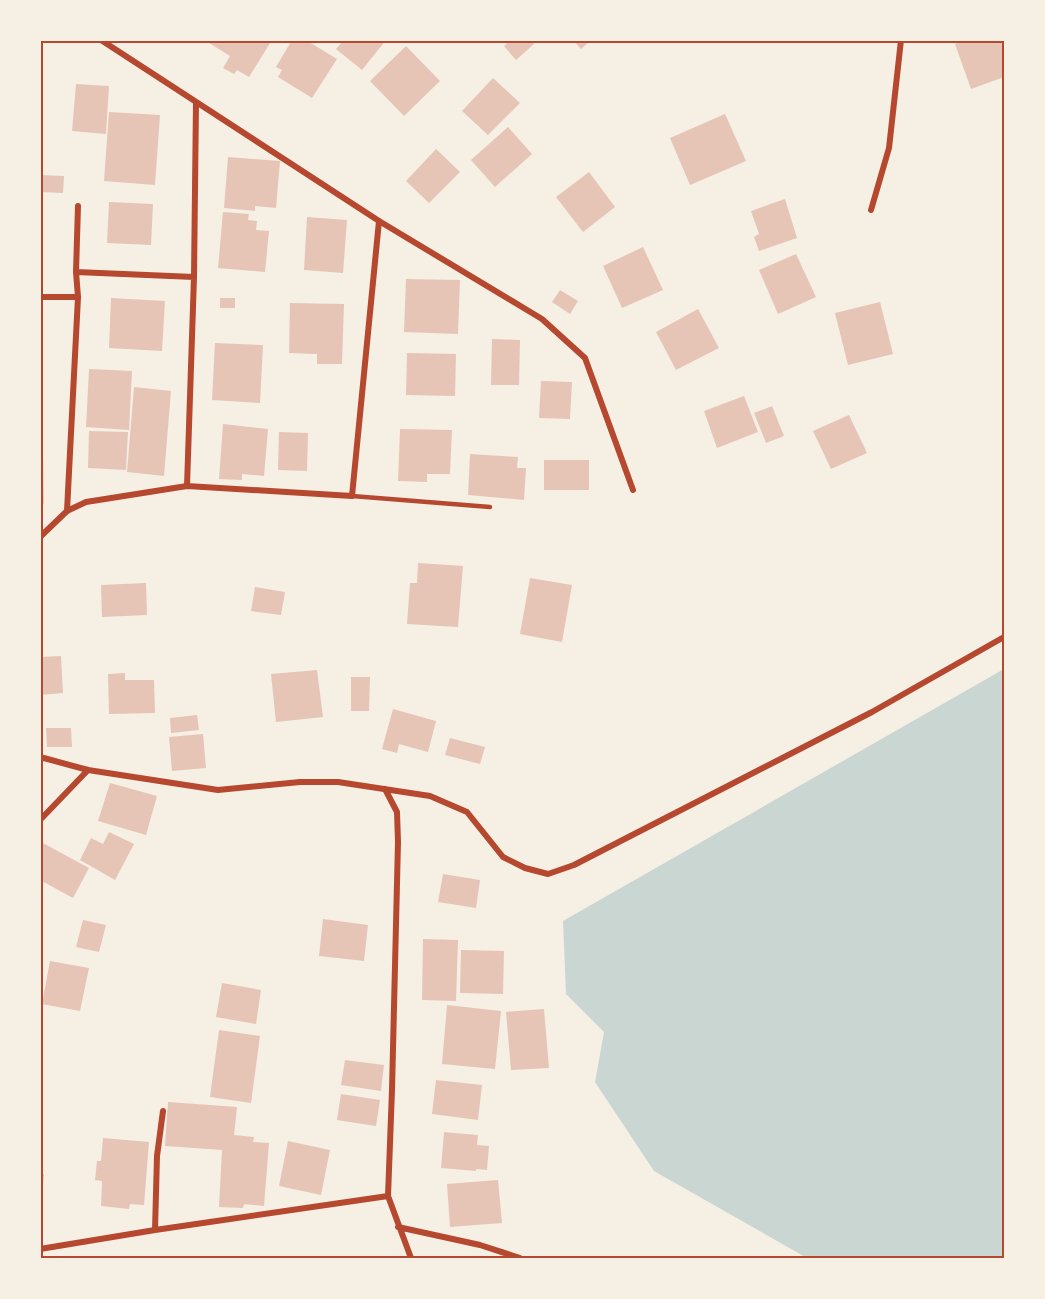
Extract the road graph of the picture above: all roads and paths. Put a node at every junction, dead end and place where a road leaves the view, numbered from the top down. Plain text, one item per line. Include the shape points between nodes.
1 (101, 40) edge
2 (901, 40) edge
3 (196, 102) junction
4 (78, 206) dead end
5 (871, 210) dead end
6 (379, 221) junction
7 (76, 273) junction
8 (194, 277) junction
9 (40, 297) edge
10 (78, 297) junction
11 (187, 486) junction
12 (633, 490) dead end
13 (352, 496) junction
14 (490, 507) dead end
15 (66, 511) junction
16 (40, 537) edge
17 (1005, 637) edge
18 (40, 757) edge
19 (88, 770) junction
20 (385, 789) junction
21 (40, 820) edge
22 (162, 1111) dead end
23 (388, 1196) junction
24 (398, 1227) junction
25 (155, 1230) junction
26 (40, 1249) edge
27 (411, 1258) edge
28 (520, 1258) edge

1 - 3 street
2 - 5 street via 889,148
3 - 6 street
3 - 8 street
4 - 7 street
6 - 12 street via 542,320 585,358
6 - 13 street
7 - 8 street
7 - 10 street
8 - 11 street
9 - 10 street
10 - 15 street
11 - 13 street
11 - 15 street via 86,502
13 - 14 lane
15 - 16 street
17 - 20 street via 861,718 574,865 548,874 503,856 467,812 430,796
18 - 19 street
19 - 20 street via 218,790 300,782 338,782
19 - 21 street
20 - 23 street via 397,812 398,842
22 - 25 street
23 - 24 street
23 - 25 street
24 - 27 street
24 - 28 street
25 - 26 street

